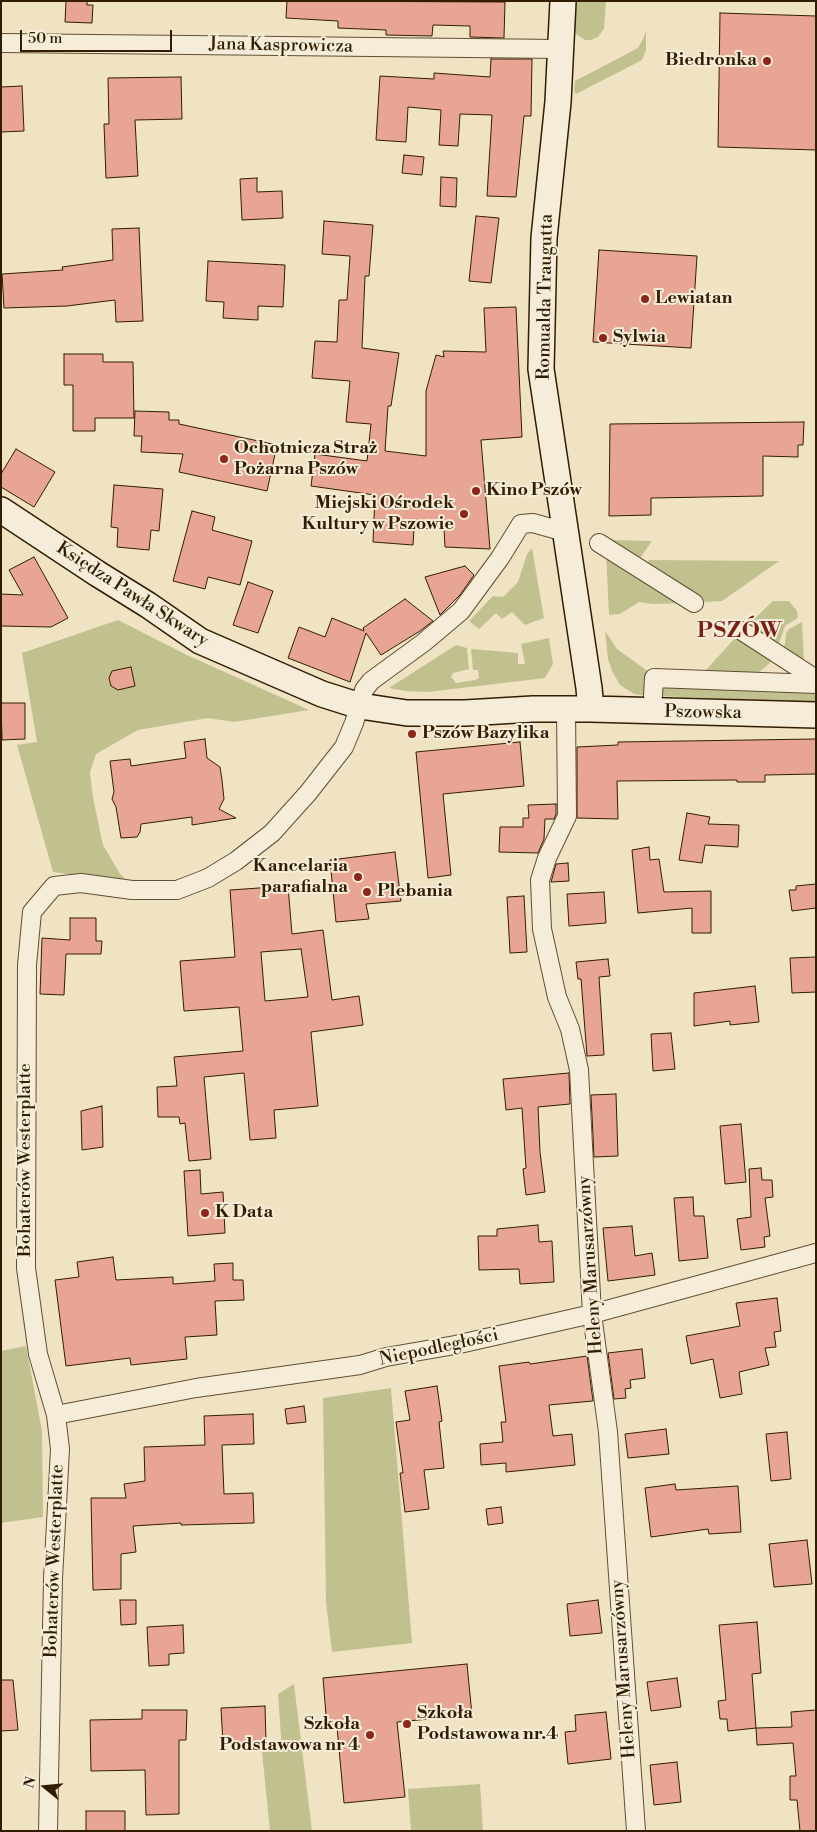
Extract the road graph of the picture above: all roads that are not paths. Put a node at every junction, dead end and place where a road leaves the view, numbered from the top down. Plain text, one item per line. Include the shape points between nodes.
1 (563, 1) edge
2 (1, 43) edge
3 (561, 49) junction
4 (1, 510) edge
5 (565, 532) junction
6 (599, 543) dead end
7 (694, 603) dead end
8 (742, 631) dead end
9 (816, 679) edge
10 (816, 684) edge
11 (653, 696) dead end
12 (360, 706) junction
13 (591, 709) junction
14 (566, 710) junction
15 (816, 715) edge
16 (816, 1254) edge
17 (592, 1314) junction
18 (56, 1415) junction
19 (48, 1831) edge
20 (636, 1831) edge

1 - 3 main road, Romualda Traugutta
2 - 3 street, Jana Kasprowicza
3 - 5 main road, Romualda Traugutta via 544,238 541,369
4 - 12 main road, Księdza Pawła Skwary via 200,641 322,694
5 - 12 street, Bohaterów Westerplatte via 533,522 522,524 461,611 371,681 364,690
5 - 13 main road, Romualda Traugutta
6 - 7 street
8 - 9 street
10 - 11 street via 654,675
12 - 14 main road, Księdza Pawła Skwary via 407,713
12 - 18 street, Bohaterów Westerplatte via 344,747 308,793 272,833 236,862 177,890 132,890 81,884 54,886 32,912 27,965 26,1268 38,1354
13 - 14 main road, Księdza Pawła Skwary
13 - 15 main road, Pszowska
14 - 17 street, Heleny Marusarzówny via 567,816 540,880 542,929 557,997 570,1029 579,1070
16 - 17 street, Niepodległości
17 - 18 street, Niepodległości via 360,1365 196,1388
17 - 20 street, Heleny Marusarzówny via 608,1432
18 - 19 street, Bohaterów Westerplatte via 60,1449 53,1579

